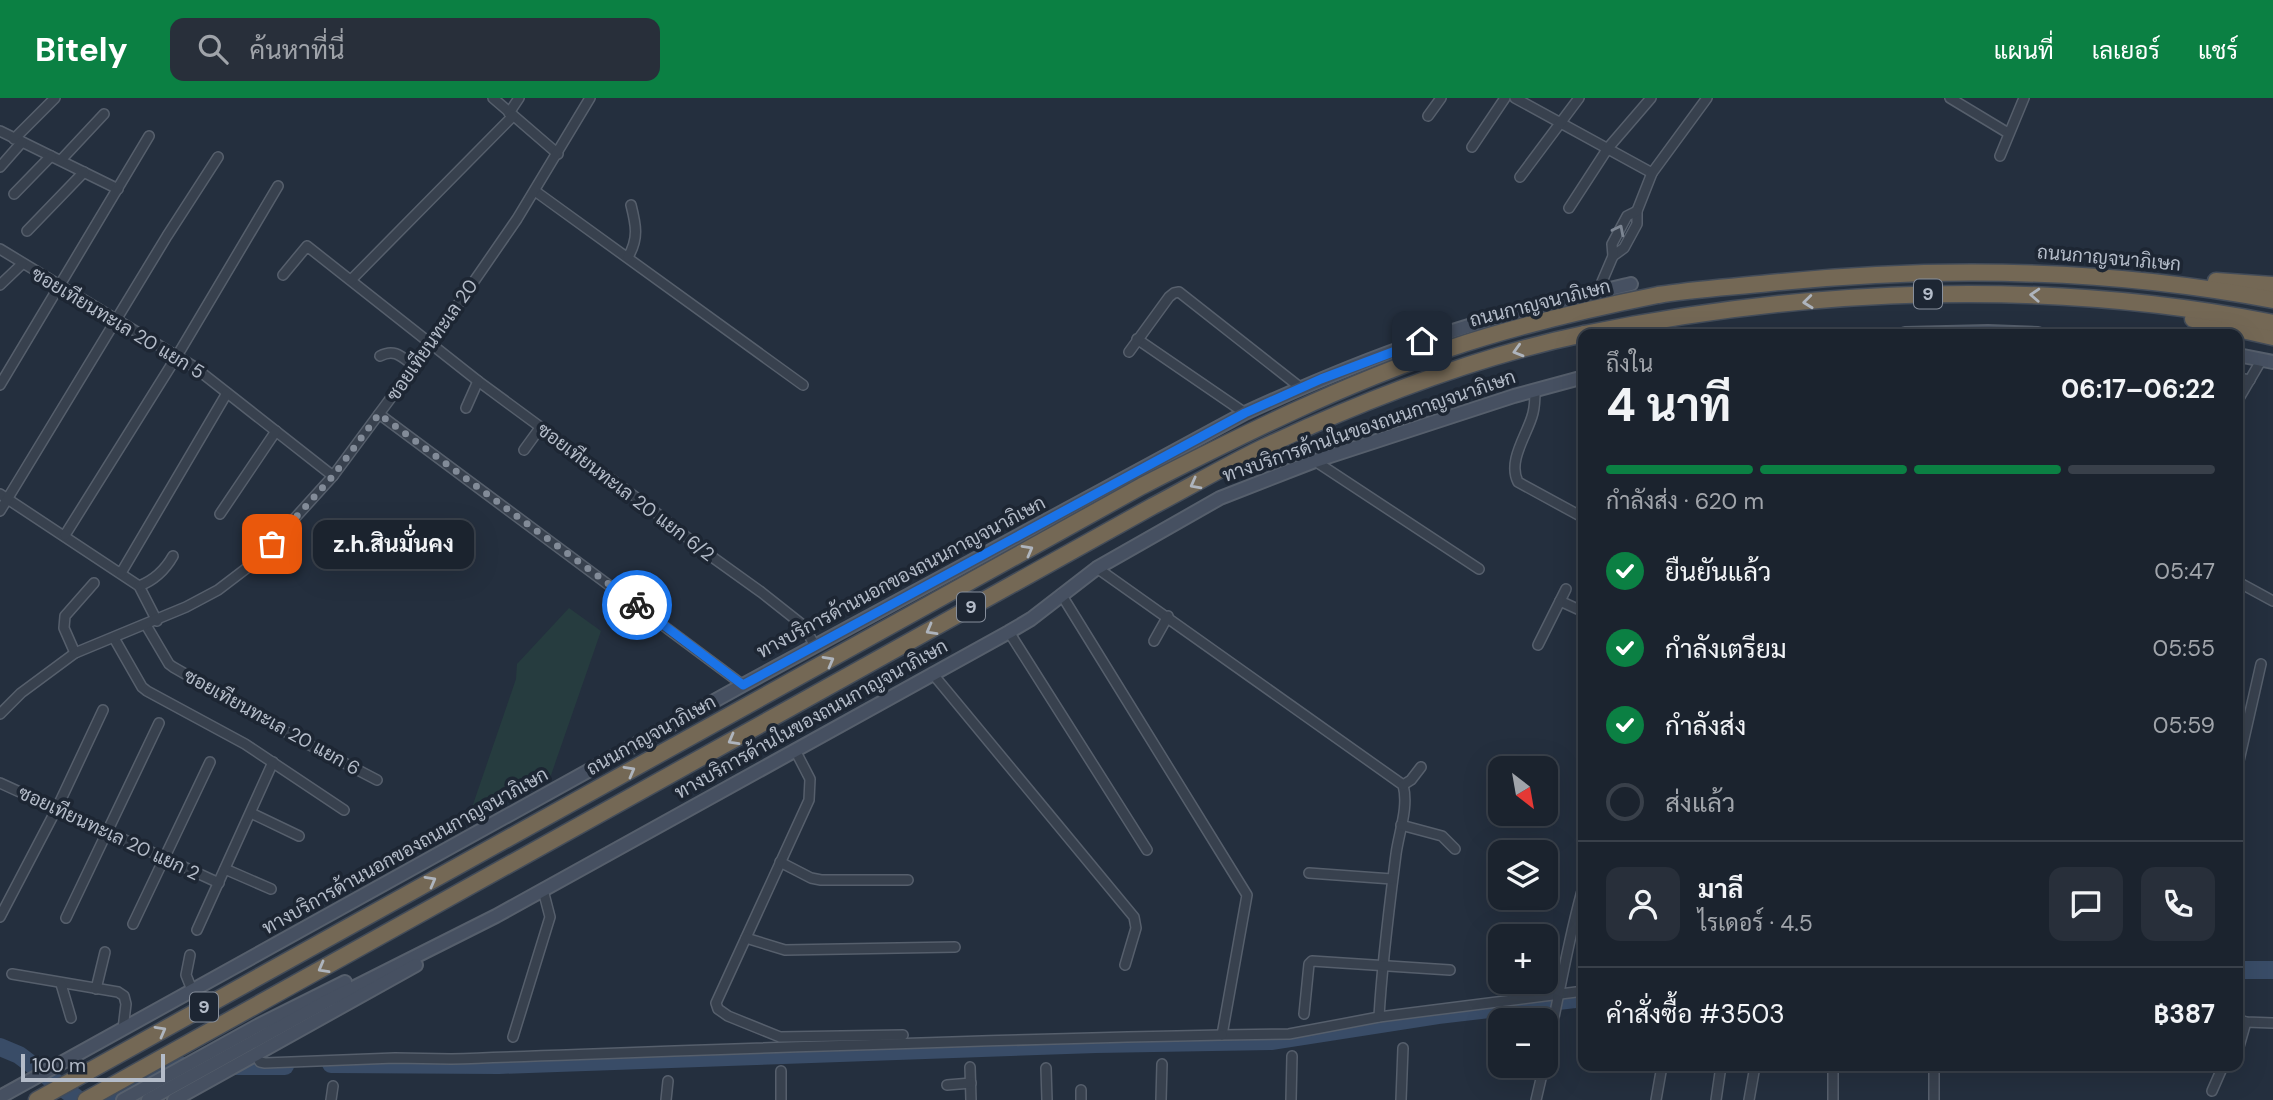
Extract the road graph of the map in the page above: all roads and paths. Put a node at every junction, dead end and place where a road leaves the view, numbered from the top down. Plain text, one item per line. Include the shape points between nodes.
1 (55, 98) edge
2 (493, 98) edge
3 (519, 98) edge
4 (590, 98) edge
5 (1441, 98) edge
6 (1505, 98) edge
7 (1515, 98) edge
8 (1579, 98) edge
9 (1651, 98) edge
10 (1707, 98) edge
11 (2024, 98) edge
12 (1955, 99) edge
13 (104, 114) dead end
14 (511, 115) junction
15 (1428, 116) dead end
16 (1558, 123) junction
17 (0, 131) edge
18 (2008, 133) junction
19 (149, 136) dead end
20 (18, 140) junction
21 (1472, 147) dead end
22 (1608, 148) junction
23 (558, 154) junction
24 (51, 156) junction
25 (2000, 156) dead end
26 (218, 157) dead end
27 (61, 160) junction
28 (0, 167) edge
29 (84, 172) junction
30 (1651, 173) junction
31 (1520, 177) dead end
32 (278, 186) dead end
33 (118, 189) junction
34 (535, 191) junction
35 (14, 194) dead end
36 (631, 205) dead end
37 (1569, 208) dead end
38 (27, 231) dead end
39 (0, 249) edge
40 (628, 257) junction
41 (22, 264) junction
42 (283, 275) dead end
43 (2126, 279) junction
44 (351, 280) junction
45 (1631, 284) dead end
46 (0, 285) edge
47 (2273, 285) edge
48 (60, 286) junction
49 (1598, 292) junction
50 (2076, 297) junction
51 (2273, 300) edge
52 (116, 320) junction
53 (2273, 323) edge
54 (1608, 329) edge
55 (2234, 329) edge
56 (2243, 331) edge
57 (1578, 336) edge
58 (2273, 337) edge
59 (1137, 339) junction
60 (430, 345) junction
61 (1129, 352) dead end
62 (177, 356) junction
63 (380, 356) dead end
64 (2243, 356) edge
65 (2267, 360) edge
66 (414, 366) junction
67 (2243, 378) edge
68 (1578, 379) edge
69 (2250, 380) junction
70 (478, 381) junction
71 (0, 385) edge
72 (803, 385) dead end
73 (1301, 388) junction
74 (1535, 390) junction
75 (2243, 392) edge
76 (227, 393) junction
77 (466, 408) dead end
78 (1245, 413) junction
79 (379, 414) junction
80 (540, 428) junction
81 (275, 431) junction
82 (524, 450) dead end
83 (1315, 461) junction
84 (333, 476) junction
85 (4, 496) edge
86 (0, 511) edge
87 (220, 514) dead end
88 (1578, 515) edge
89 (65, 535) junction
90 (173, 556) dead end
91 (1097, 568) junction
92 (1479, 569) dead end
93 (121, 573) junction
94 (94, 583) dead end
95 (2243, 585) edge
96 (139, 586) junction
97 (1566, 589) dead end
98 (1060, 594) junction
99 (1560, 601) junction
100 (2273, 601) edge
101 (1578, 609) edge
102 (1168, 616) junction
103 (157, 621) junction
104 (146, 625) junction
105 (1009, 632) junction
106 (114, 638) junction
107 (1154, 641) dead end
108 (1538, 645) dead end
109 (815, 646) junction
110 (75, 653) junction
111 (2261, 664) dead end
112 (932, 673) junction
113 (743, 685) junction
114 (103, 710) dead end
115 (0, 713) edge
116 (159, 723) dead end
117 (2243, 743) edge
118 (795, 750) junction
119 (210, 762) dead end
120 (273, 762) junction
121 (1421, 767) dead end
122 (377, 780) dead end
123 (0, 783) edge
124 (1404, 785) junction
125 (57, 808) junction
126 (344, 810) dead end
127 (251, 813) junction
128 (1401, 825) junction
129 (109, 832) junction
130 (299, 836) dead end
131 (1455, 849) dead end
132 (1147, 850) dead end
133 (164, 857) junction
134 (780, 862) junction
135 (225, 869) junction
136 (1309, 873) dead end
137 (1392, 879) junction
138 (908, 880) dead end
139 (219, 883) junction
140 (271, 889) dead end
141 (544, 890) junction
142 (1578, 908) edge
143 (0, 916) edge
144 (496, 916) junction
145 (66, 918) dead end
146 (133, 924) dead end
147 (197, 930) dead end
148 (746, 938) junction
149 (955, 947) dead end
150 (105, 952) dead end
151 (190, 955) dead end
152 (1125, 965) dead end
153 (1382, 966) junction
154 (1450, 970) dead end
155 (12, 974) dead end
156 (61, 984) junction
157 (96, 989) junction
158 (192, 990) junction
159 (1578, 992) edge
160 (1560, 994) junction
161 (1557, 1008) edge
162 (1304, 1014) dead end
163 (1379, 1017) junction
164 (71, 1018) dead end
165 (2243, 1020) edge
166 (2273, 1023) edge
167 (123, 1029) junction
168 (903, 1035) dead end
169 (1222, 1035) junction
170 (513, 1037) dead end
171 (1403, 1048) dead end
172 (256, 1056) junction
173 (1292, 1056) dead end
174 (1161, 1064) dead end
175 (970, 1067) dead end
176 (1046, 1068) dead end
177 (781, 1071) dead end
178 (1661, 1071) edge
179 (1720, 1071) edge
180 (1754, 1071) edge
181 (1833, 1071) edge
182 (1934, 1071) edge
183 (2219, 1071) edge
184 (1541, 1078) edge
185 (668, 1080) dead end
186 (971, 1083) junction
187 (947, 1085) dead end
188 (333, 1086) dead end
189 (2212, 1091) dead end
190 (0, 1097) edge
191 (37, 1100) edge
192 (86, 1100) edge
193 (124, 1100) edge
194 (148, 1100) edge
195 (174, 1100) edge
196 (331, 1100) edge
197 (666, 1100) edge
198 (781, 1100) edge
199 (971, 1100) edge
200 (1047, 1100) edge
201 (1161, 1100) edge
202 (1291, 1100) edge
203 (1401, 1100) edge
204 (1536, 1100) edge
205 (1656, 1100) edge
206 (1716, 1100) edge
207 (1749, 1100) edge
208 (1833, 1100) edge
209 (1934, 1100) edge

1 - 20 street
2 - 14 street
3 - 14 street
4 - 23 street, ซอยเทียนทะเล 20
5 - 15 street
6 - 21 street
7 - 16 street
8 - 16 street
9 - 22 street
10 - 30 street
11 - 18 street
12 - 18 street
13 - 27 street
14 - 23 street
14 - 44 street
16 - 22 street
16 - 31 street
17 - 20 street
18 - 25 street
19 - 33 street
20 - 24 street
20 - 28 street
22 - 30 street
22 - 37 street
23 - 34 street, ซอยเทียนทะเล 20
24 - 27 street
24 - 35 street
26 - 52 street
27 - 29 street
29 - 33 street
29 - 38 street
30 - 49 street via 1637,224 1624,248 1613,257
32 - 62 street
33 - 48 street
34 - 40 street
34 - 60 street, ซอยเทียนทะเล 20
36 - 40 street via 637,235
39 - 41 street, ซอยเทียนทะเล 20 แยก 5
40 - 72 street
41 - 46 street
41 - 48 street, ซอยเทียนทะเล 20 แยก 5
42 - 44 street, ซอยเทียนทะเล 20 แยก 6/2 via 307,246
43 - 47 highway
43 - 51 highway, ถนนกาญจนาภิเษก / 9
191 -> 43 highway, ถนนกาญจนาภิเษก / 9 via 1142,486 1250,430 1360,382 1449,348 1661,295 1902,272 2016,272
44 - 60 street, ซอยเทียนทะเล 20 แยก 6/2
45 - 49 main road, ทางบริการด้านนอกของถนนกาญจนาภิเษก
48 - 52 street, ซอยเทียนทะเล 20 แยก 5
48 - 71 street
49 - 73 main road, ทางบริการด้านนอกของถนนกาญจนาภิเษก via 1422,341
50 - 53 highway, ถนนกาญจนาภิเษก / 9 via 2172,306
50 -> 54 highway, ถนนกาญจนาภิเษก / 9 via 1853,298 1667,317
50 - 55 highway
52 - 62 street, ซอยเทียนทะเล 20 แยก 5
52 - 85 street
56 - 58 highway
57 -> 192 highway, ถนนกาญจนาภิเษก / 9 via 1455,369 1261,449
59 - 61 street
59 - 73 street via 1169,297 1179,292
59 - 78 street
60 - 66 street, ซอยเทียนทะเล 20
60 - 70 street, ซอยเทียนทะเล 20 แยก 6/2
62 - 76 street, ซอยเทียนทะเล 20 แยก 5
62 - 89 street
63 - 66 street via 397,353
64 - 65 main road
65 - 69 street
66 - 79 street, ซอยเทียนทะเล 20
67 - 69 street
68 - 74 main road, ทางบริการด้านในของถนนกาญจนาภิเษก
69 - 75 street
70 - 77 street
70 - 80 street, ซอยเทียนทะเล 20 แยก 6/2
73 - 78 main road, ทางบริการด้านนอกของถนนกาญจนาภิเษก
74 - 83 main road, ทางบริการด้านในของถนนกาญจนาภิเษก
74 - 88 street via 1515,475 1518,482
76 - 81 street, ซอยเทียนทะเล 20 แยก 5
76 - 93 street
78 - 109 main road, ทางบริการด้านนอกของถนนกาญจนาภิเษก
79 - 84 street, ซอยเทียนทะเล 20
79 - 113 street
80 - 82 street
80 - 109 street, ซอยเทียนทะเล 20 แยก 6/2 via 804,626
81 - 84 street, ซอยเทียนทะเล 20 แยก 5
81 - 87 street
83 - 91 main road, ทางบริการด้านในของถนนกาญจนาภิเษก via 1220,498
83 - 92 street
84 - 103 street, ซอยเทียนทะเล 20 via 256,561 218,590
85 - 86 street
85 - 89 street
89 - 93 street
90 - 96 street via 165,569
91 - 98 main road, ทางบริการด้านในของถนนกาญจนาภิเษก
91 - 102 street
93 - 96 street
94 - 110 street via 65,616 64,628
95 - 100 street
96 - 103 street
97 - 99 street
98 - 105 main road, ทางบริการด้านในของถนนกาญจนาภิเษก
98 - 169 street via 1247,895
99 - 101 street
99 - 108 street
102 - 107 street
102 - 124 street
103 - 104 street, ซอยเทียนทะเล 20
104 - 106 street, ซอยเทียนทะเล 20
104 - 122 street, ซอยเทียนทะเล 20 แยก 6 via 173,667
105 - 112 main road, ทางบริการด้านในของถนนกาญจนาภิเษก
105 - 132 street
106 - 110 street, ซอยเทียนทะเล 20
106 - 120 street via 142,687
109 - 113 main road, ทางบริการด้านนอกของถนนกาญจนาภิเษก
110 - 115 street, ซอยเทียนทะเล 20
111 - 117 street
112 - 118 main road, ทางบริการด้านในของถนนกาญจนาภิเษก
112 - 152 street via 1134,917 1136,928
113 - 158 main road, ทางบริการด้านนอกของถนนกาญจนาภิเษก
114 - 125 street
116 - 129 street
118 - 134 street via 810,779 809,800
118 - 141 main road, ทางบริการด้านในของถนนกาญจนาภิเษก
119 - 133 street
120 - 126 street
120 - 127 street
121 - 124 street
123 - 125 street, ซอยเทียนทะเล 20 แยก 2
124 - 128 street
125 - 129 street, ซอยเทียนทะเล 20 แยก 2
125 - 143 street
127 - 130 street
127 - 135 street
128 - 131 street via 1447,838
128 - 137 street
129 - 133 street, ซอยเทียนทะเล 20 แยก 2
129 - 145 street
133 - 139 street, ซอยเทียนทะเล 20 แยก 2
133 - 146 street
134 - 138 street via 821,880
134 - 148 street
135 - 139 street
135 - 140 street
136 - 137 street
137 - 153 street
139 - 147 street
141 - 144 main road, ทางบริการด้านในของถนนกาญจนาภิเษก
141 - 170 street via 550,917
142 - 160 street
144 - 172 main road
144 - 193 main road via 341,984
144 - 194 main road, ทางบริการด้านในของถนนกาญจนาภิเษก via 327,1001
148 - 149 street via 785,950
148 - 168 street via 716,1003 728,1016 786,1038
150 - 157 street
151 - 158 street via 186,975
153 - 154 street
153 - 162 street via 1312,961
153 - 163 street
155 - 156 street
156 - 157 street
156 - 164 street
157 - 167 street via 124,996
158 - 167 main road, ทางบริการด้านนอกของถนนกาญจนาภิเษก
159 - 160 street
160 - 161 street
160 - 163 street
163 - 169 street via 1289,1034
165 - 166 street
167 - 190 main road, ทางบริการด้านนอกของถนนกาญจนาภิเษก
169 - 172 street via 500,1058 265,1063
171 - 203 street
172 - 195 main road
173 - 202 street
174 - 201 street
175 - 186 street
176 - 200 street
177 - 198 street
178 - 205 street
179 - 206 street
180 - 207 street
181 - 208 street
182 - 209 street
183 - 189 street
184 - 204 street
185 - 197 street
186 - 187 street
186 - 199 street
188 - 196 street

